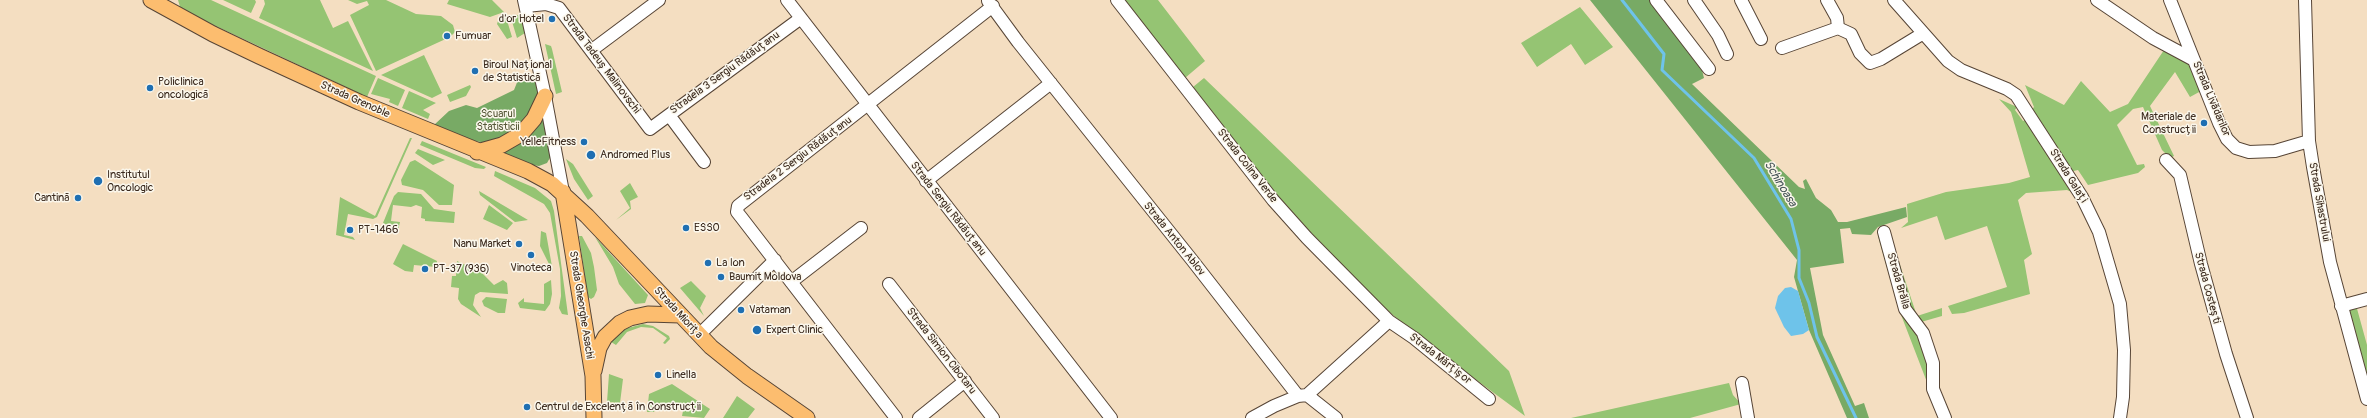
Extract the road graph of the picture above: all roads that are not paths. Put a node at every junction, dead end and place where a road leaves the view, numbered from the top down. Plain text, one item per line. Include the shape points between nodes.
1 (151, 0) edge
2 (659, 0) edge
3 (787, 0) edge
4 (1117, 0) edge
5 (1656, 0) edge
6 (1694, 0) edge
7 (1741, 0) edge
8 (1827, 0) edge
9 (1894, 0) edge
10 (2097, 0) edge
11 (2170, 0) edge
12 (2305, 0) edge
13 (525, 3) edge
14 (990, 3) edge
15 (801, 18) junction
16 (1838, 28) junction
17 (1922, 34) junction
18 (1761, 38) dead end
19 (1782, 48) dead end
20 (592, 50) junction
21 (1727, 54) dead end
22 (2194, 60) junction
23 (1709, 70) dead end
24 (1051, 83) junction
25 (545, 96) junction
26 (867, 105) junction
27 (669, 115) junction
28 (650, 129) joint
29 (2309, 141) junction
30 (477, 152) junction
31 (2166, 160) dead end
32 (704, 162) dead end
33 (926, 181) junction
34 (562, 192) junction
35 (861, 228) dead end
36 (1884, 232) dead end
37 (775, 260) junction
38 (790, 282) junction
39 (889, 284) dead end
40 (2367, 299) edge
41 (2341, 306) junction
42 (680, 315) junction
43 (1388, 321) junction
44 (699, 335) junction
45 (593, 376) junction
46 (965, 382) junction
47 (1742, 384) dead end
48 (1303, 396) junction
49 (1489, 399) dead end
50 (2367, 399) edge
51 (1104, 416) edge
52 (594, 418) edge
53 (807, 418) edge
54 (896, 418) edge
55 (919, 418) edge
56 (993, 418) edge
57 (1252, 418) edge
58 (1336, 418) edge
59 (1748, 418) edge
60 (1945, 418) edge
61 (2120, 418) edge
62 (2247, 418) edge

1 - 30 main road, Strada Grenoble via 259,56
2 - 20 street
3 - 15 street, Strada Sergiu Rădăuțanu
4 - 43 street, Strada Colina Verde via 1273,200
5 - 23 street
6 - 21 street via 1718,35
7 - 18 street
8 - 16 street via 1837,18
9 - 17 street, Strada Galați
10 - 22 street via 2154,38
11 - 22 street, Strada Livădarilor
12 - 29 street, Strada Sihastrului
13 - 20 street, Strada Tadeuș Malinovschi via 556,6
13 - 25 street
14 - 24 street, Strada Anton Ablov
14 - 26 street
15 - 26 street, Strada Sergiu Rădăuțanu
15 - 27 street, Stradela 3 Sergiu Rădăuțanu
16 - 17 street via 1851,34 1860,53 1870,63 1881,60
16 - 19 street
17 - 61 street, Strada Galați via 1948,61 1961,70 2016,95 2082,197 2099,232 2120,304 2124,350
20 - 28 street, Strada Tadeuș Malinovschi
22 - 29 street, Strada Livădarilor via 2219,123 2227,139 2236,148 2248,152 2275,151
24 - 33 street
24 - 48 street, Strada Anton Ablov
25 - 30 main road via 534,119 521,134 502,145
25 - 34 street
26 - 33 street, Strada Sergiu Rădăuțanu
26 - 37 street, Stradela 2 Sergiu Rădăuțanu via 741,202 737,212
27 - 28 street, Stradela 3 Sergiu Rădăuțanu
27 - 32 street
29 - 41 street, Strada Sihastrului via 2322,221
30 - 34 main road, Strada Grenoble via 541,177
31 - 62 street, Strada Costești via 2180,175 2201,264
33 - 51 street, Strada Sergiu Rădăuțanu
34 - 42 main road, Strada Miorița
34 - 45 main road, Strada Gheorghe Asachi
35 - 38 street
36 - 60 street, Strada Brăila via 1905,309 1923,334 1933,363 1933,389
37 - 38 street
37 - 44 street
38 - 54 street
39 - 46 street, Strada Simion Cibotaru
40 - 41 street
41 - 50 street, Strada Sihastrului
42 - 44 main road, Strada Miorița
42 - 45 main road via 648,314 620,323 605,337 599,348
43 - 48 street
43 - 49 street, Strada Mărțișor via 1414,338
44 - 53 main road, Strada Miorița via 730,364
45 - 52 main road, Strada Gheorghe Asachi
46 - 55 street
46 - 56 street, Strada Simion Cibotaru
47 - 59 street
48 - 57 street
48 - 58 street, Strada Anton Ablov

